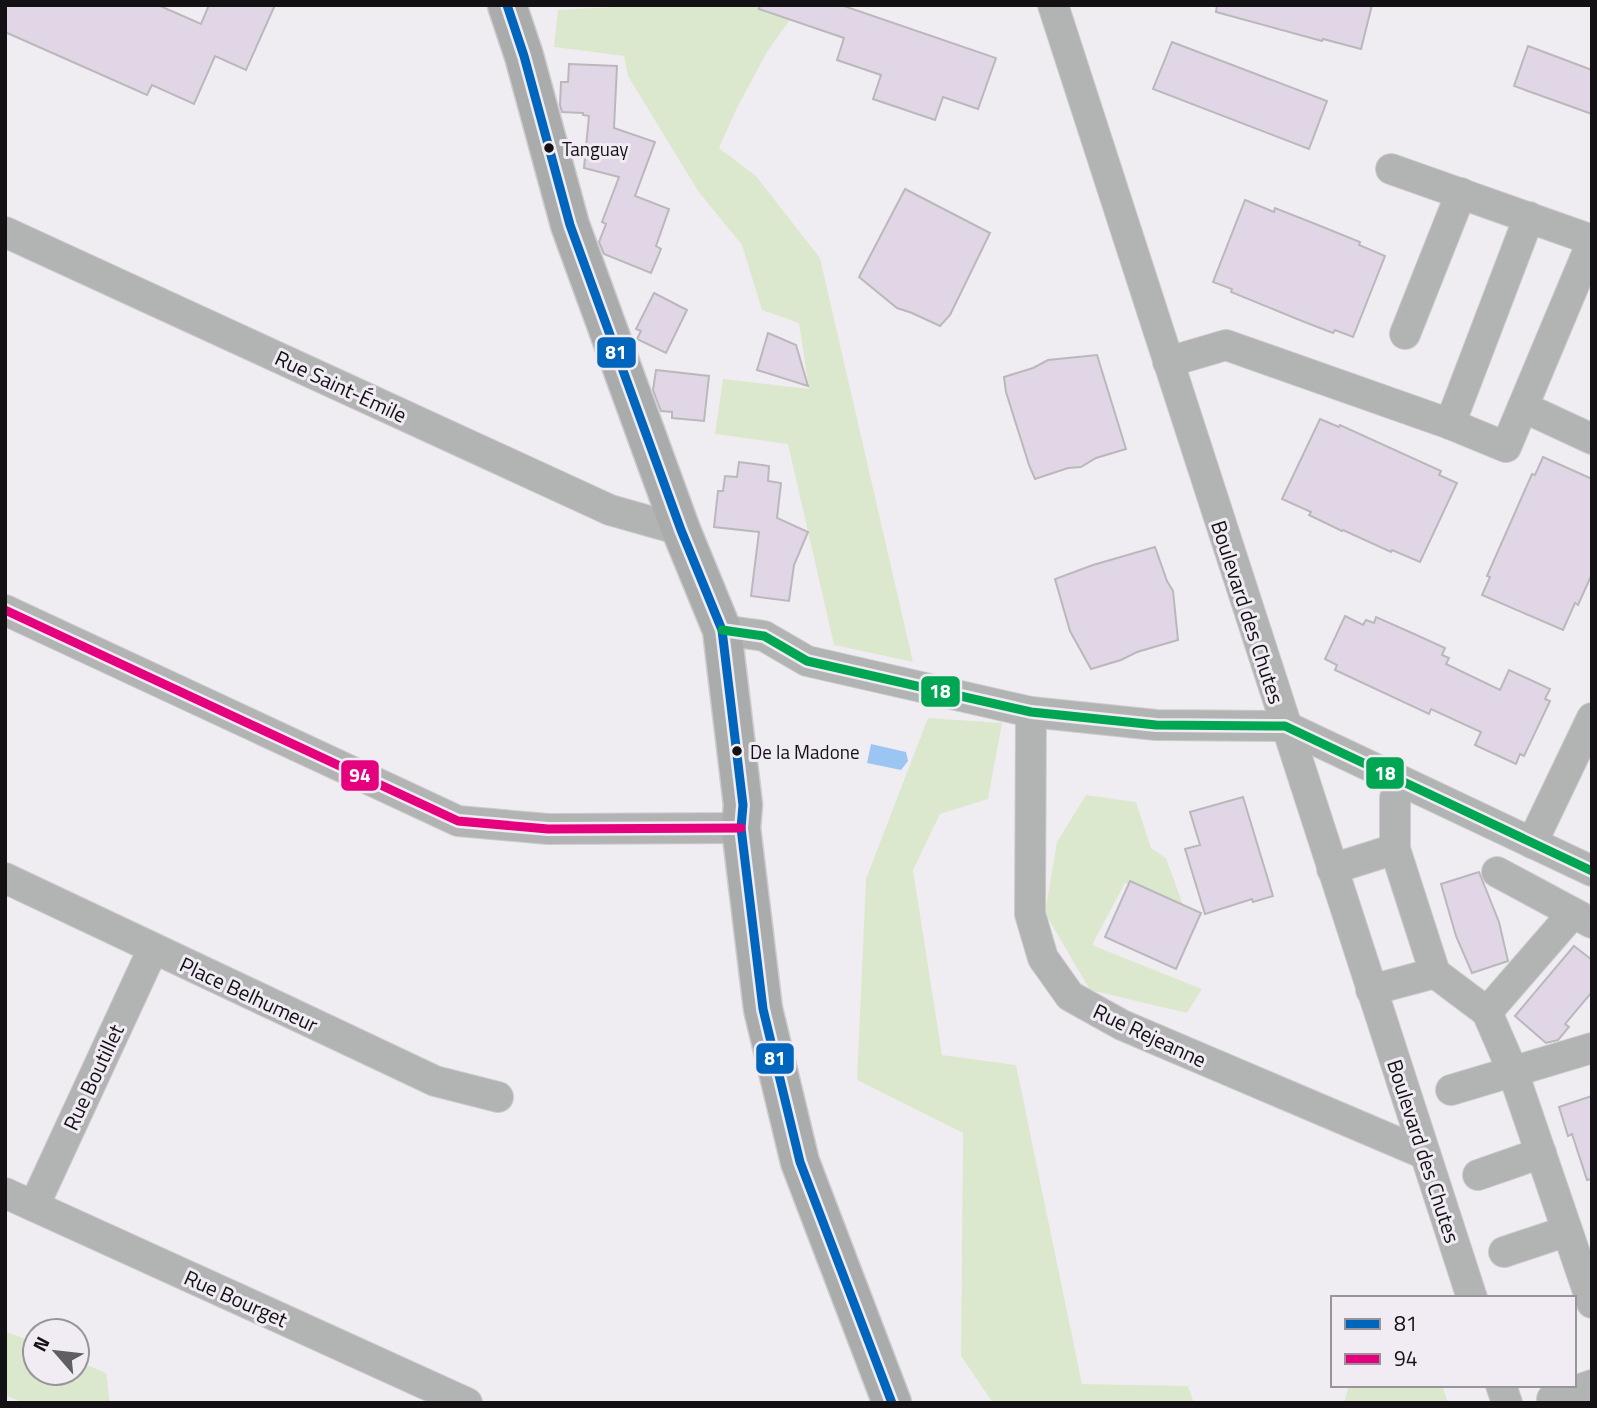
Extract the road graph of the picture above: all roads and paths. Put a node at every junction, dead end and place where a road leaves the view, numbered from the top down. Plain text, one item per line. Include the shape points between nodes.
1 (507, 5) edge
2 (1053, 5) edge
3 (1391, 169) dead end
4 (1461, 193) junction
5 (1529, 218) junction
6 (5, 232) edge
7 (1592, 241) edge
8 (1405, 334) dead end
9 (1168, 362) junction
10 (1523, 407) junction
11 (1450, 424) junction
12 (1592, 439) edge
13 (681, 530) junction
14 (5, 610) edge
15 (722, 630) junction
16 (1031, 712) junction
17 (1592, 718) edge
18 (1285, 726) junction
19 (1402, 782) junction
20 (741, 828) junction
21 (1532, 843) junction
22 (1395, 849) junction
23 (1332, 869) junction
24 (1592, 871) edge
25 (1497, 872) dead end
26 (5, 878) edge
27 (1583, 918) edge
28 (153, 949) junction
29 (1435, 973) junction
30 (1371, 990) junction
31 (1488, 1013) junction
32 (1592, 1048) edge
33 (1513, 1072) junction
34 (1451, 1090) dead end
35 (498, 1097) dead end
36 (1541, 1153) junction
37 (1425, 1154) junction
38 (1478, 1175) dead end
39 (5, 1193) edge
40 (34, 1206) junction
41 (1567, 1231) junction
42 (1504, 1252) dead end
43 (1471, 1296) edge
44 (1592, 1304) edge
45 (1592, 1385) edge
46 (1552, 1399) dead end
47 (467, 1403) edge
48 (892, 1403) edge

1 - 13 main road via 570,225
2 - 9 street, Boulevard des Chutes
3 - 4 street
4 - 5 street
4 - 8 street
5 - 7 street
5 - 11 street
6 - 13 street, Rue Saint-Émile via 610,510
7 - 10 street
9 - 11 street via 1226,345
9 - 18 street, Boulevard des Chutes
10 - 11 street via 1506,447
10 - 12 street
13 - 15 main road
14 - 20 street via 458,821 548,829
15 - 16 street via 764,636 807,661
15 - 20 main road via 743,805
16 - 18 street via 1156,725
16 - 37 street, Rue Rejeanne via 1030,914 1043,958 1070,996 1122,1026
17 - 21 street
18 - 19 street
18 - 23 street, Boulevard des Chutes
19 - 21 street
19 - 22 street via 1395,798
20 - 48 main road via 763,1009 800,1162
21 - 24 street
22 - 23 street
22 - 29 street
23 - 30 street, Boulevard des Chutes
25 - 27 street
26 - 28 street, Place Belhumeur
27 - 31 street
28 - 35 street, Place Belhumeur via 435,1081
28 - 40 street, Rue Boutillet
29 - 30 street
29 - 31 street
30 - 37 street, Boulevard des Chutes
31 - 33 street
32 - 33 street
33 - 34 street
33 - 36 street
36 - 38 street
36 - 41 street
37 - 43 street, Boulevard des Chutes
39 - 40 street, Rue Bourget
40 - 47 street, Rue Bourget
41 - 42 street
41 - 44 street
45 - 46 street

